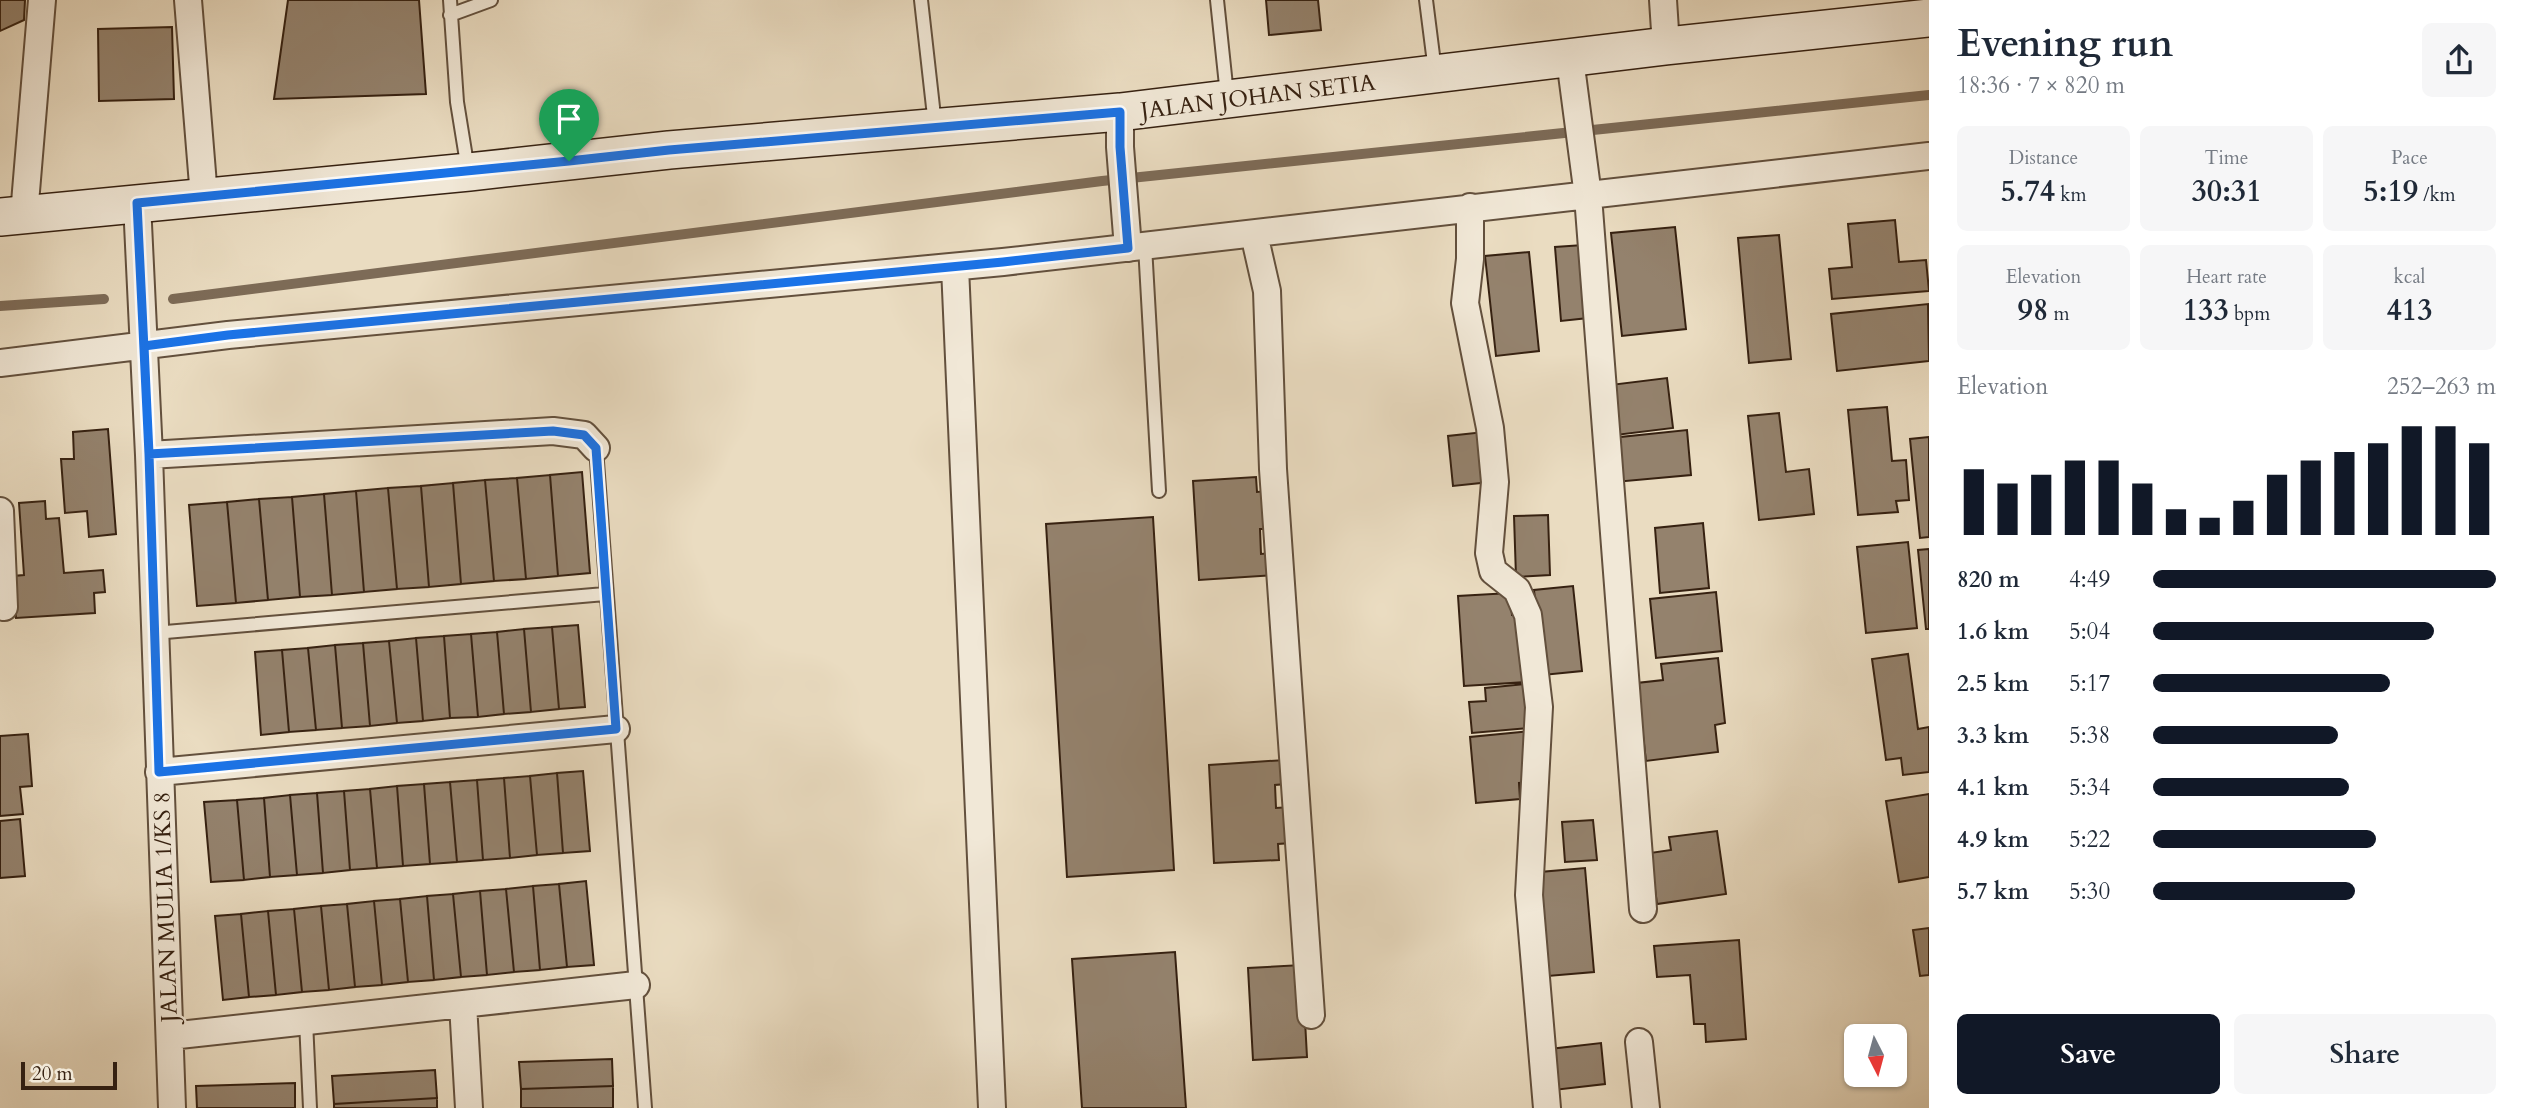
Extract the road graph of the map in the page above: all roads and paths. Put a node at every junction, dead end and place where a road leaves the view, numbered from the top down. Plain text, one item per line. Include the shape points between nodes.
1 (42, 0) edge
2 (188, 0) edge
3 (450, 0) edge
4 (491, 0) edge
5 (922, 0) edge
6 (1217, 0) edge
7 (1426, 0) edge
8 (1663, 0) edge
9 (1920, 11) edge
10 (450, 15) junction
11 (1666, 46) junction
12 (1570, 59) junction
13 (1435, 75) junction
14 (1228, 99) junction
15 (1120, 112) junction
16 (936, 129) junction
17 (1929, 156) edge
18 (468, 172) junction
19 (1586, 184) junction
20 (204, 197) junction
21 (137, 203) junction
22 (1470, 207) junction
23 (12, 216) edge
24 (1254, 234) junction
25 (1133, 240) junction
26 (955, 267) junction
27 (144, 346) junction
28 (0, 363) edge
29 (596, 448) joint
30 (149, 454) junction
31 (1159, 492) dead end
32 (0, 511) edge
33 (606, 594) junction
34 (4, 607) dead end
35 (154, 633) junction
36 (616, 729) junction
37 (159, 772) junction
38 (1643, 909) dead end
39 (636, 985) junction
40 (463, 1004) junction
41 (1311, 1014) dead end
42 (306, 1021) junction
43 (170, 1037) junction
44 (1639, 1042) dead end
45 (172, 1108) edge
46 (310, 1108) edge
47 (469, 1108) edge
48 (645, 1108) edge
49 (992, 1108) edge
50 (1547, 1108) edge
51 (1646, 1108) edge

1 - 23 street
2 - 20 street
3 - 10 lane
4 - 10 lane
5 - 16 lane
6 - 14 lane
7 - 13 lane
8 - 11 street
9 - 11 main road, JALAN JOHAN SETIA
10 - 18 lane
11 - 12 main road, JALAN JOHAN SETIA
12 - 13 main road, JALAN JOHAN SETIA
12 - 19 street
13 - 14 main road, JALAN JOHAN SETIA
14 - 15 main road, JALAN JOHAN SETIA
15 - 16 main road, JALAN JOHAN SETIA
15 - 25 street via 1120,147
16 - 18 main road, JALAN JOHAN SETIA via 669,150
17 - 19 street
18 - 20 main road, JALAN JOHAN SETIA
19 - 22 street
19 - 38 street
20 - 21 main road, JALAN JOHAN SETIA
21 - 23 main road, JALAN JOHAN SETIA
21 - 27 street, JALAN MULIA 1/KS 8
22 - 24 street
22 - 50 street via 1465,303 1490,428 1495,482 1489,553 1493,571 1517,590 1528,615 1539,707 1529,895
24 - 25 street
24 - 41 street via 1267,291 1273,469
25 - 26 street
25 - 31 lane
26 - 27 street
26 - 49 street
27 - 28 street
27 - 30 street, JALAN MULIA 1/KS 8
29 - 30 street via 584,435 553,431
29 - 33 lane
30 - 35 street, JALAN MULIA 1/KS 8
32 - 34 street
33 - 35 lane
33 - 36 lane
35 - 37 street, JALAN MULIA 1/KS 8
36 - 37 street
36 - 39 lane
37 - 43 street, JALAN MULIA 1/KS 8
39 - 40 street
39 - 48 lane
40 - 42 street
40 - 47 street
42 - 43 street
42 - 46 lane
43 - 45 street, JALAN MULIA 1/KS 8
44 - 51 street

